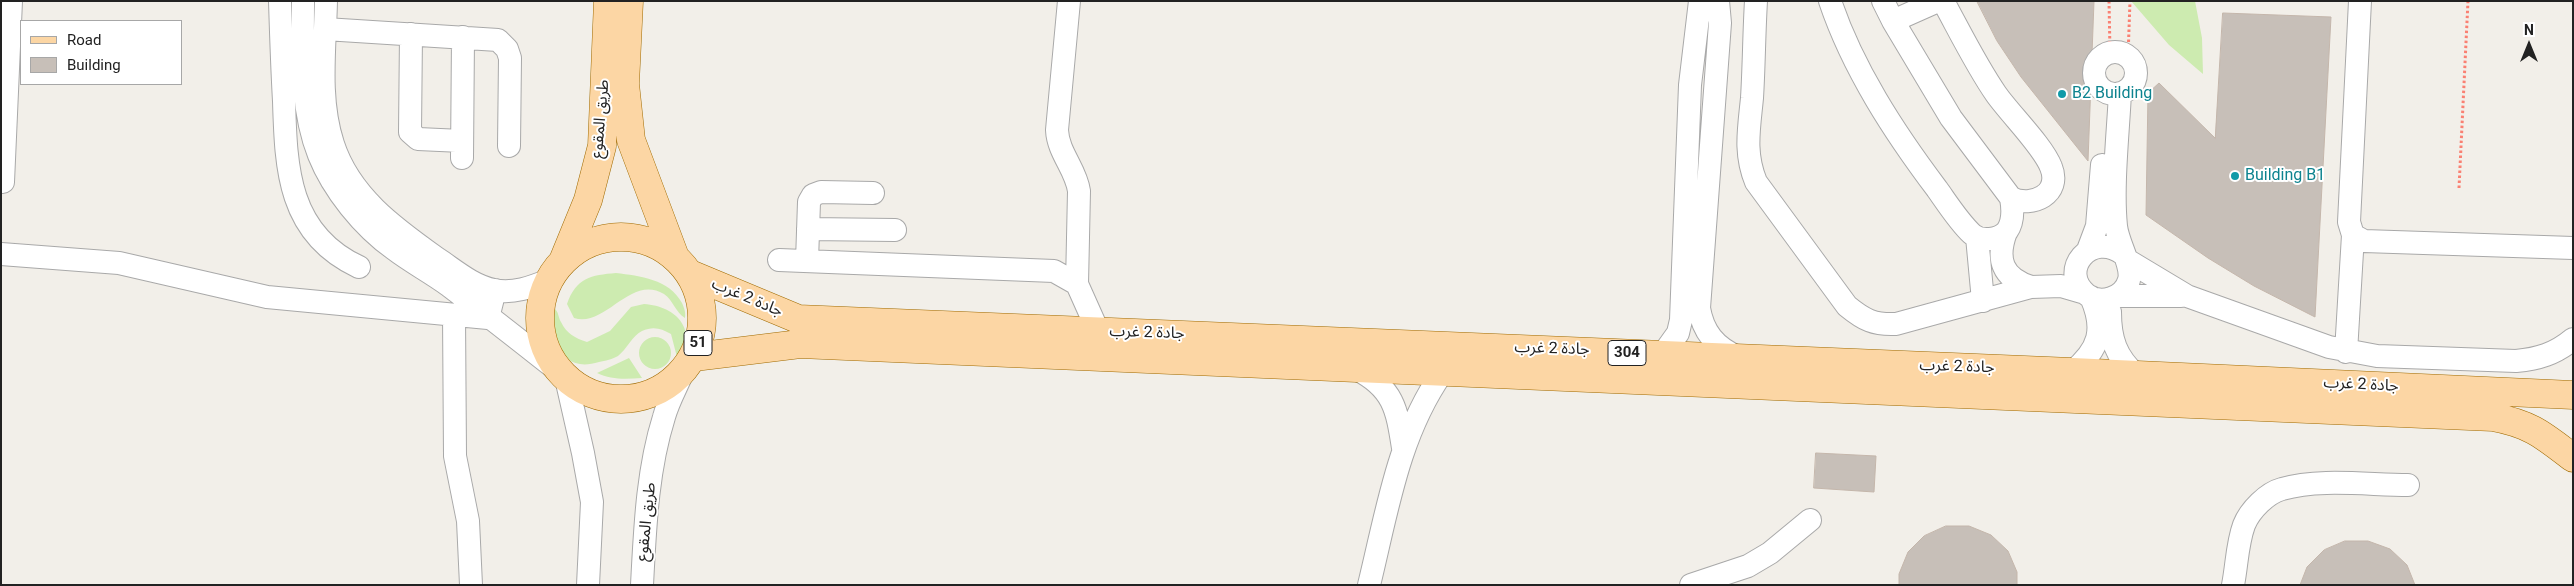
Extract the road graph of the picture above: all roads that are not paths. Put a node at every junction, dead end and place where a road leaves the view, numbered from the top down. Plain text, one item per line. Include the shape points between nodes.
1 (11, 1) edge
2 (280, 1) edge
3 (304, 1) edge
4 (326, 1) edge
5 (608, 1) edge
6 (629, 1) edge
7 (1068, 1) edge
8 (1700, 1) edge
9 (1718, 1) edge
10 (1756, 1) edge
11 (1830, 1) edge
12 (1938, 1) edge
13 (1943, 1) edge
14 (2360, 1) edge
15 (1888, 11) edge
16 (325, 29) junction
17 (411, 34) junction
18 (462, 37) junction
19 (1690, 85) junction
20 (1714, 86) junction
21 (2114, 92) junction
22 (509, 146) dead end
23 (3, 182) dead end
24 (873, 193) dead end
25 (2011, 198) junction
26 (808, 230) junction
27 (895, 230) dead end
28 (2006, 232) junction
29 (2353, 235) junction
30 (1977, 237) junction
31 (2573, 248) edge
32 (2085, 253) junction
33 (1, 254) edge
34 (2125, 257) junction
35 (779, 260) dead end
36 (807, 261) junction
37 (682, 265) junction
38 (359, 266) dead end
39 (556, 271) junction
40 (1077, 284) junction
41 (2034, 287) junction
42 (494, 290) junction
43 (2101, 296) junction
44 (2187, 296) junction
45 (1983, 302) junction
46 (1691, 308) junction
47 (454, 315) junction
48 (488, 318) junction
49 (1098, 331) junction
50 (2573, 339) edge
51 (2346, 352) junction
52 (1663, 354) junction
53 (1738, 357) junction
54 (688, 365) junction
55 (1356, 369) junction
56 (2072, 372) junction
57 (1442, 373) junction
58 (2136, 375) junction
59 (564, 376) junction
60 (2573, 395) edge
61 (1403, 449) junction
62 (2573, 458) edge
63 (2408, 485) dead end
64 (1810, 520) dead end
65 (471, 585) edge
66 (588, 585) edge
67 (642, 585) edge
68 (1369, 585) edge
69 (1691, 585) edge
70 (2233, 585) edge

1 - 23 street
2 - 38 street via 285,138 290,179 311,230 332,252
3 - 48 street via 303,60 307,108 318,154 328,176 356,214 393,249 435,276
4 - 16 street
5 - 39 main road, طريق المقوع / 51 via 602,146 588,200
6 - 37 main road, طريق المقوع / 51 via 625,84 631,140
7 - 40 street via 1057,130 1059,145 1077,180 1079,191
8 - 19 street
9 - 20 street via 1720,24
10 - 45 street via 1747,138 1750,166 1756,182 1847,306 1865,321 1888,325
11 - 30 street via 1857,63 1903,140 1945,200
12 - 15 street
13 - 25 street via 1995,93 2051,166 2052,183 2043,198 2027,203
14 - 29 street via 2349,212 2349,227
15 - 25 street via 1951,118
16 - 17 street
16 - 42 street via 326,117 333,146 346,172 362,196 403,234 467,279
17 - 18 street
17 - 18 street via 410,132 418,139 462,149
18 - 22 street via 492,38 507,48 510,58
19 - 20 street
19 - 46 street
20 - 46 street
21 - 21 street via 2131,86 2136,74 2135,68 2119,55 2099,59 2094,71 2097,84
21 - 32 street via 2095,235
21 - 34 street via 2115,215 2117,235
24 - 26 street via 817,193 809,202
25 - 28 street via 2012,220
26 - 27 street
26 - 36 street
28 - 30 street via 1987,239
28 - 41 street via 2001,245 2001,260 2007,273 2018,283
29 - 31 street via 2364,241
29 - 51 street
30 - 45 street
32 - 34 street via 2095,247 2110,246
32 - 41 street
32 - 43 street via 2076,270 2080,287
33 - 47 street via 119,263 267,297
34 - 43 street via 2130,280
34 - 44 street
35 - 36 street
36 - 40 street via 1045,270 1063,274
37 - 39 main road via 654,244 631,238 583,246
37 - 49 main road, جادة 2 غرب / 304 via 798,319
37 - 54 main road, 51 via 701,300 702,310 702,329
39 - 42 street via 526,289
39 - 59 main road, 51 via 540,307 541,329 546,350
40 - 49 street
41 - 43 street via 2061,286
41 - 45 street
42 - 48 street
43 - 44 street
43 - 56 street via 2098,340 2092,352
43 - 58 street via 2117,354
44 - 51 street
46 - 52 street
46 - 53 street via 1711,338 1726,352
47 - 48 street
47 - 65 street via 455,456 468,521
48 - 59 street
49 - 52 main road, جادة 2 غرب / 304
50 - 51 street via 2561,349 2539,358 2516,361
52 - 53 main road, جادة 2 غرب / 304
53 - 56 main road, جادة 2 غرب / 304
54 - 55 main road, جادة 2 غرب / 304 via 800,344
54 - 59 main road, 51 via 661,389 637,398 612,399 587,392
54 - 67 street, طريق المقوع / 51 via 664,417 646,509
55 - 57 main road, جادة 2 غرب / 304
55 - 61 street via 1370,376 1390,397 1396,410
56 - 58 main road, جادة 2 غرب / 304
57 - 61 street via 1425,396
57 - 62 main road, جادة 2 غرب / 304 via 2494,417 2520,422
58 - 60 main road, جادة 2 غرب / 304
59 - 66 street, 51 via 592,502
61 - 68 street
63 - 70 street via 2305,484 2280,489 2259,503 2245,524
64 - 69 street via 1748,566

